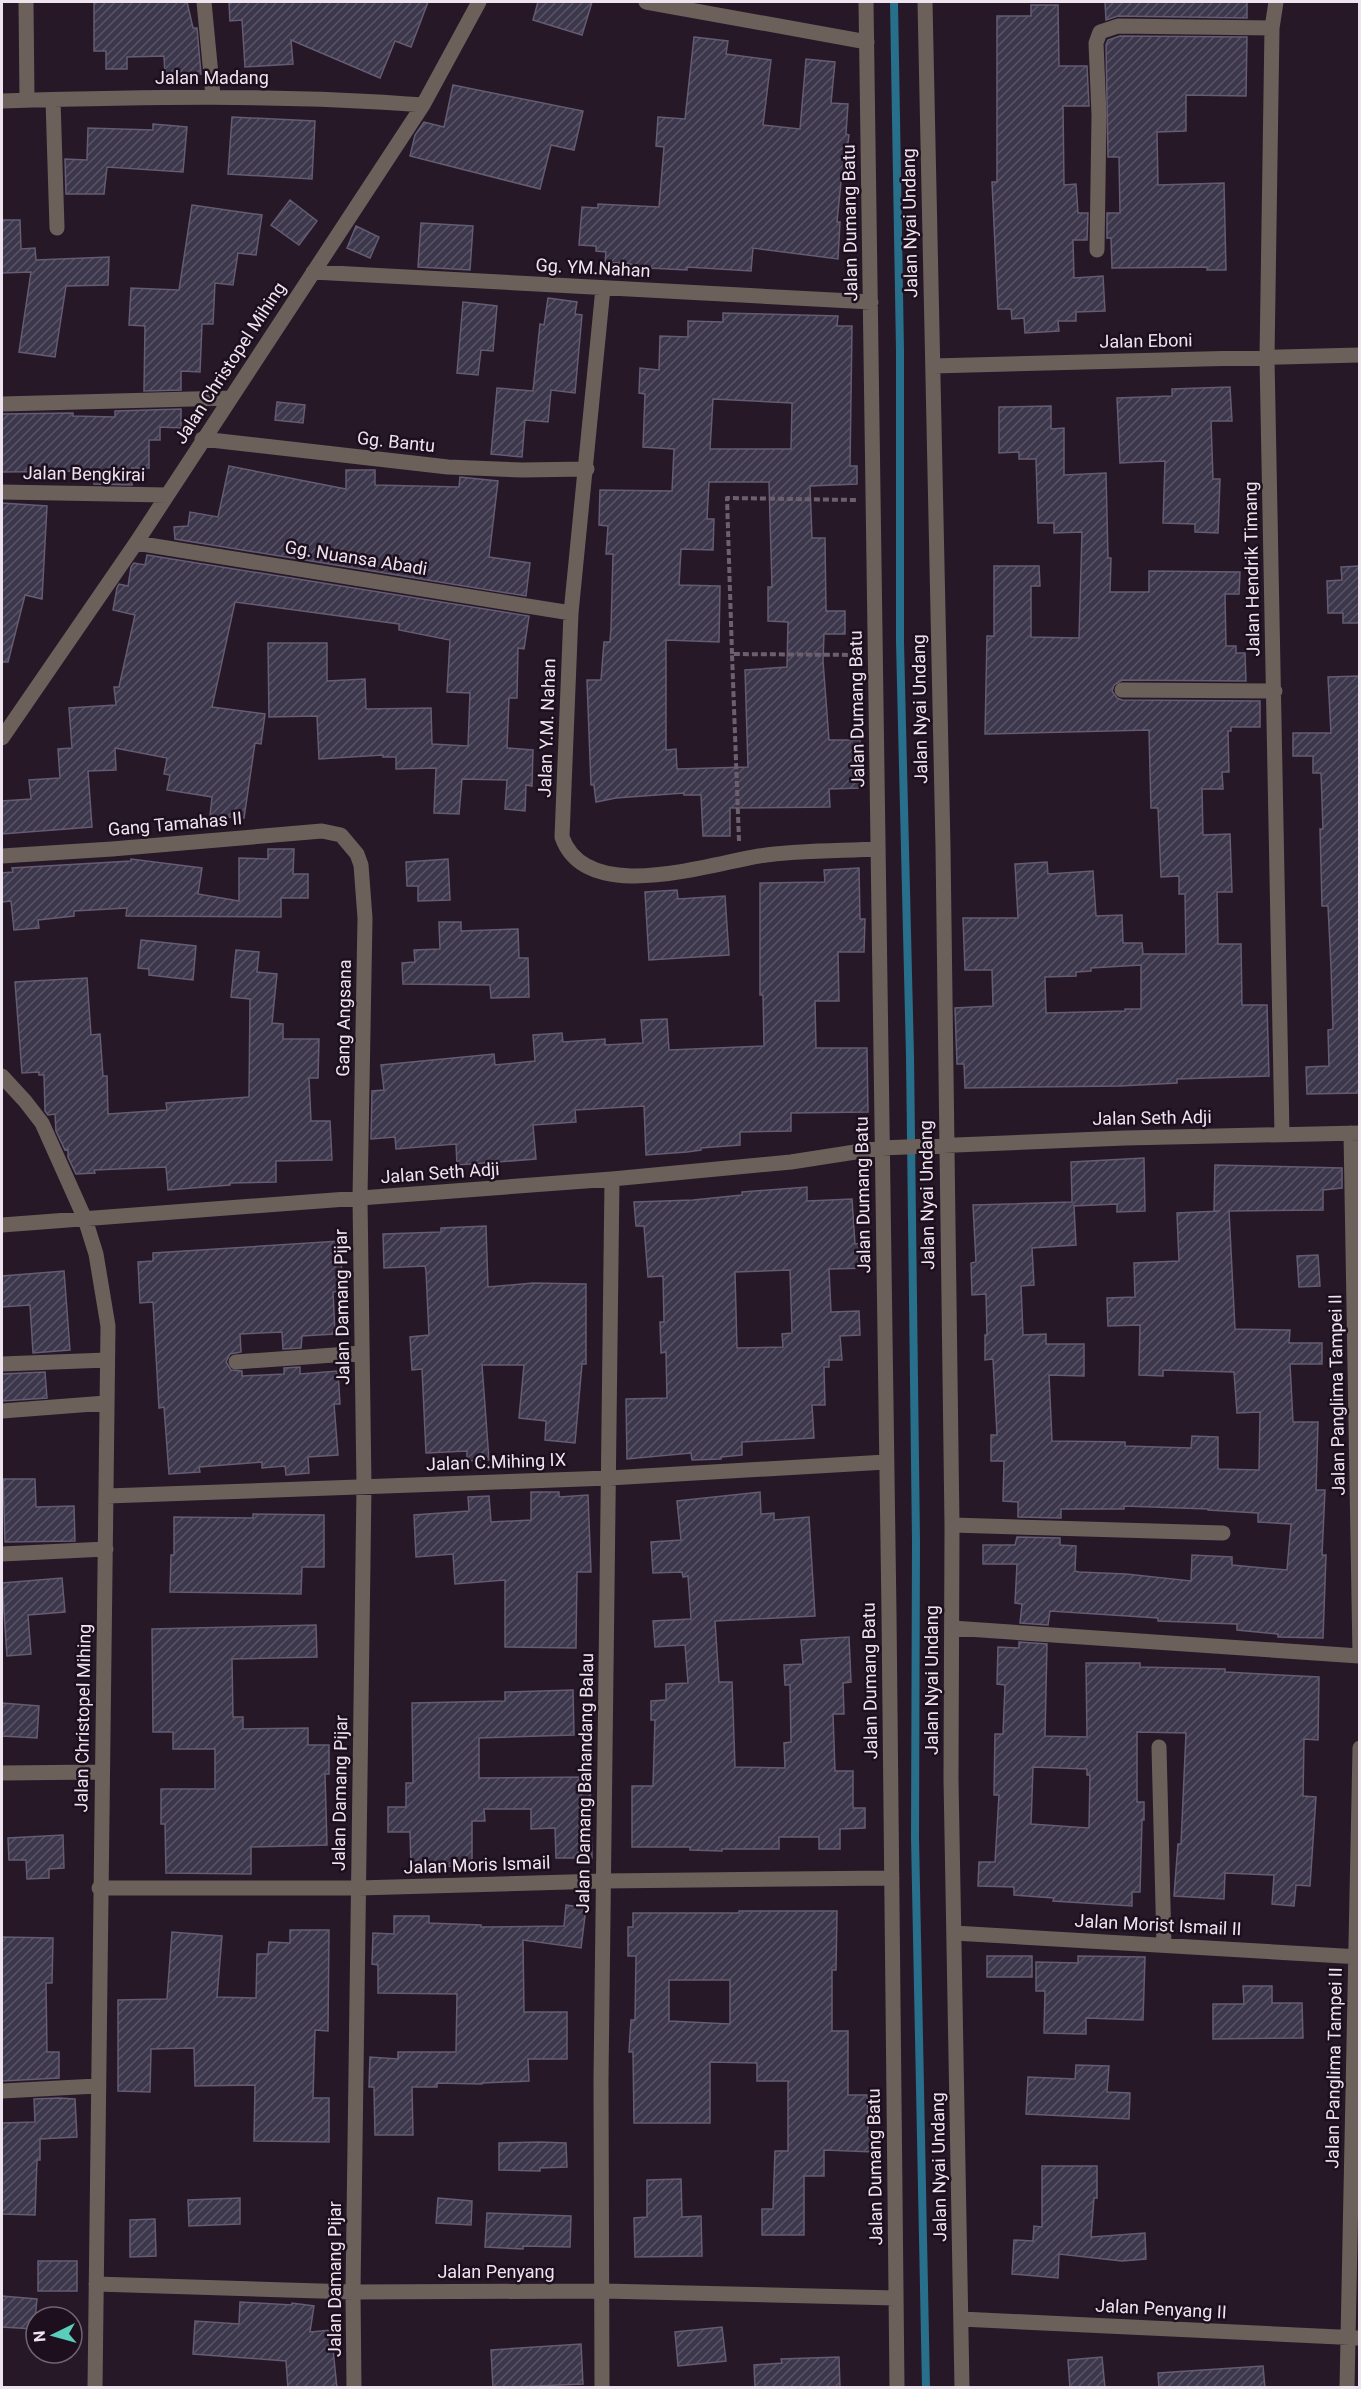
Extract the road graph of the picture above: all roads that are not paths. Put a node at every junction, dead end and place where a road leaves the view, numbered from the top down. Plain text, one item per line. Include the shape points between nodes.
1 (26, 2) edge
2 (204, 2) edge
3 (479, 2) edge
4 (646, 2) edge
5 (866, 2) edge
6 (925, 2) edge
7 (1276, 2) edge
8 (1272, 28) junction
9 (867, 42) junction
10 (213, 96) junction
11 (27, 100) junction
12 (53, 100) junction
13 (2, 101) edge
14 (423, 105) junction
15 (57, 228) dead end
16 (1097, 250) dead end
17 (313, 272) junction
18 (603, 288) junction
19 (871, 302) junction
20 (1359, 355) edge
21 (1267, 358) junction
22 (933, 366) junction
23 (230, 398) junction
24 (2, 404) edge
25 (202, 439) junction
26 (587, 469) junction
27 (2, 492) edge
28 (167, 495) junction
29 (135, 543) junction
30 (571, 613) junction
31 (1122, 690) dead end
32 (1275, 691) junction
33 (2, 738) edge
34 (348, 842) joint
35 (878, 849) junction
36 (2, 856) edge
37 (2, 1076) edge
38 (1355, 1133) edge
39 (1282, 1135) junction
40 (942, 1145) junction
41 (888, 1148) junction
42 (612, 1179) junction
43 (360, 1198) junction
44 (85, 1219) junction
45 (2, 1225) edge
46 (362, 1353) junction
47 (107, 1360) junction
48 (236, 1362) dead end
49 (2, 1364) edge
50 (106, 1403) junction
51 (2, 1411) edge
52 (886, 1462) junction
53 (1359, 1463) edge
54 (609, 1478) junction
55 (364, 1486) junction
56 (106, 1496) junction
57 (952, 1525) junction
58 (1223, 1533) dead end
59 (106, 1549) junction
60 (2, 1554) edge
61 (952, 1628) junction
62 (1359, 1656) edge
63 (1159, 1747) dead end
64 (1359, 1748) edge
65 (101, 1772) junction
66 (2, 1773) edge
67 (892, 1878) junction
68 (603, 1881) junction
69 (99, 1888) junction
70 (358, 1888) junction
71 (954, 1933) junction
72 (1164, 1945) junction
73 (1357, 1957) edge
74 (97, 2086) junction
75 (2, 2091) edge
76 (96, 2284) junction
77 (603, 2291) junction
78 (353, 2292) junction
79 (896, 2298) junction
80 (961, 2319) junction
81 (1354, 2338) edge
82 (94, 2388) edge
83 (354, 2388) edge
84 (602, 2388) edge
85 (897, 2388) edge
86 (962, 2388) edge
87 (1347, 2388) edge

1 - 11 street
2 - 10 street
3 - 14 street, Jalan Christopel Mihing
4 - 9 street
5 - 9 street, Jalan Dumang Batu
6 - 22 street, Jalan Nyai Undang
7 - 8 street, Jalan Hendrik Timang
8 - 16 street via 1118,26 1100,32 1096,43
8 - 21 street, Jalan Hendrik Timang
9 - 19 street, Jalan Dumang Batu
10 - 12 street, Jalan Madang
10 - 14 street, Jalan Madang
11 - 12 street, Jalan Madang
11 - 13 street, Jalan Madang
12 - 15 street
14 - 17 street, Jalan Christopel Mihing
17 - 18 street, Gg. YM.Nahan
17 - 23 street, Jalan Christopel Mihing
18 - 19 street, Gg. YM.Nahan
18 - 26 street, Jalan Y.M. Nahan
19 - 35 street, Jalan Dumang Batu
20 - 21 street, Jalan Eboni
21 - 22 street, Jalan Eboni
21 - 32 street, Jalan Hendrik Timang
22 - 40 street, Jalan Nyai Undang via 943,847
23 - 24 street
23 - 25 street, Jalan Christopel Mihing
25 - 26 street, Gg. Bantu via 448,467
25 - 28 street, Jalan Christopel Mihing
26 - 30 street, Jalan Y.M. Nahan
27 - 28 street, Jalan Bengkirai
28 - 29 street, Jalan Christopel Mihing
29 - 30 street, Gg. Nuansa Abadi
29 - 33 street, Jalan Christopel Mihing
30 - 35 street, Jalan Y.M. Nahan via 562,837 566,848 583,865 627,876 661,876 761,856
31 - 32 street
32 - 39 street, Jalan Hendrik Timang
34 - 36 street, Gang Tamahas II via 341,835 322,831
34 - 43 street, Gang Angsana via 361,865 365,918
35 - 41 street, Jalan Dumang Batu
37 - 44 street, Jalan Christopel Mihing via 42,1123
38 - 39 street, Jalan Seth Adji
38 - 53 street, Jalan Panglima Tampei II
39 - 40 street, Jalan Seth Adji
40 - 41 street, Jalan Seth Adji
40 - 57 street, Jalan Nyai Undang
41 - 42 street, Jalan Seth Adji via 791,1162
41 - 52 street, Jalan Dumang Batu
42 - 43 street, Jalan Seth Adji
42 - 54 street, Jalan Damang Bahandang Balau
43 - 44 street, Jalan Seth Adji
43 - 46 street, Jalan Damang Pijar
44 - 45 street, Jalan Seth Adji
44 - 47 street, Jalan Christopel Mihing via 104,1295
46 - 48 street
46 - 55 street, Jalan Damang Pijar
47 - 49 street
47 - 50 street, Jalan Christopel Mihing
50 - 51 street
50 - 56 street, Jalan Christopel Mihing
52 - 54 street, Jalan C.Mihing IX
52 - 67 street, Jalan Dumang Batu
53 - 62 street, Jalan Panglima Tampei II
54 - 55 street, Jalan C.Mihing IX
54 - 68 street, Jalan Damang Bahandang Balau
55 - 56 street, Jalan C.Mihing IX
55 - 70 street, Jalan Damang Pijar
56 - 59 street, Jalan Christopel Mihing
57 - 58 street
57 - 61 street, Jalan Nyai Undang
59 - 60 street
59 - 65 street, Jalan Christopel Mihing
61 - 62 street
61 - 71 street, Jalan Nyai Undang
63 - 72 street
64 - 73 street, Jalan Panglima Tampei II
65 - 66 street
65 - 69 street, Jalan Christopel Mihing
67 - 68 street, Jalan Moris Ismail
67 - 79 street, Jalan Dumang Batu
68 - 70 street, Jalan Moris Ismail
68 - 77 street, Jalan Damang Bahandang Balau
69 - 70 street, Jalan Moris Ismail
69 - 74 street, Jalan Christopel Mihing
70 - 78 street, Jalan Damang Pijar
71 - 72 street, Jalan Morist Ismail II
71 - 80 street, Jalan Nyai Undang
72 - 73 street, Jalan Morist Ismail II
73 - 81 street, Jalan Panglima Tampei II
74 - 75 street
74 - 76 street, Jalan Christopel Mihing
76 - 78 street, Jalan Penyang
76 - 82 street, Jalan Christopel Mihing
77 - 78 street, Jalan Penyang
77 - 79 street, Jalan Penyang
77 - 84 street, Jalan Damang Bahandang Balau
78 - 83 street, Jalan Damang Pijar
79 - 85 street, Jalan Dumang Batu
80 - 81 street, Jalan Penyang II
80 - 86 street, Jalan Nyai Undang
81 - 87 street, Jalan Panglima Tampei II

